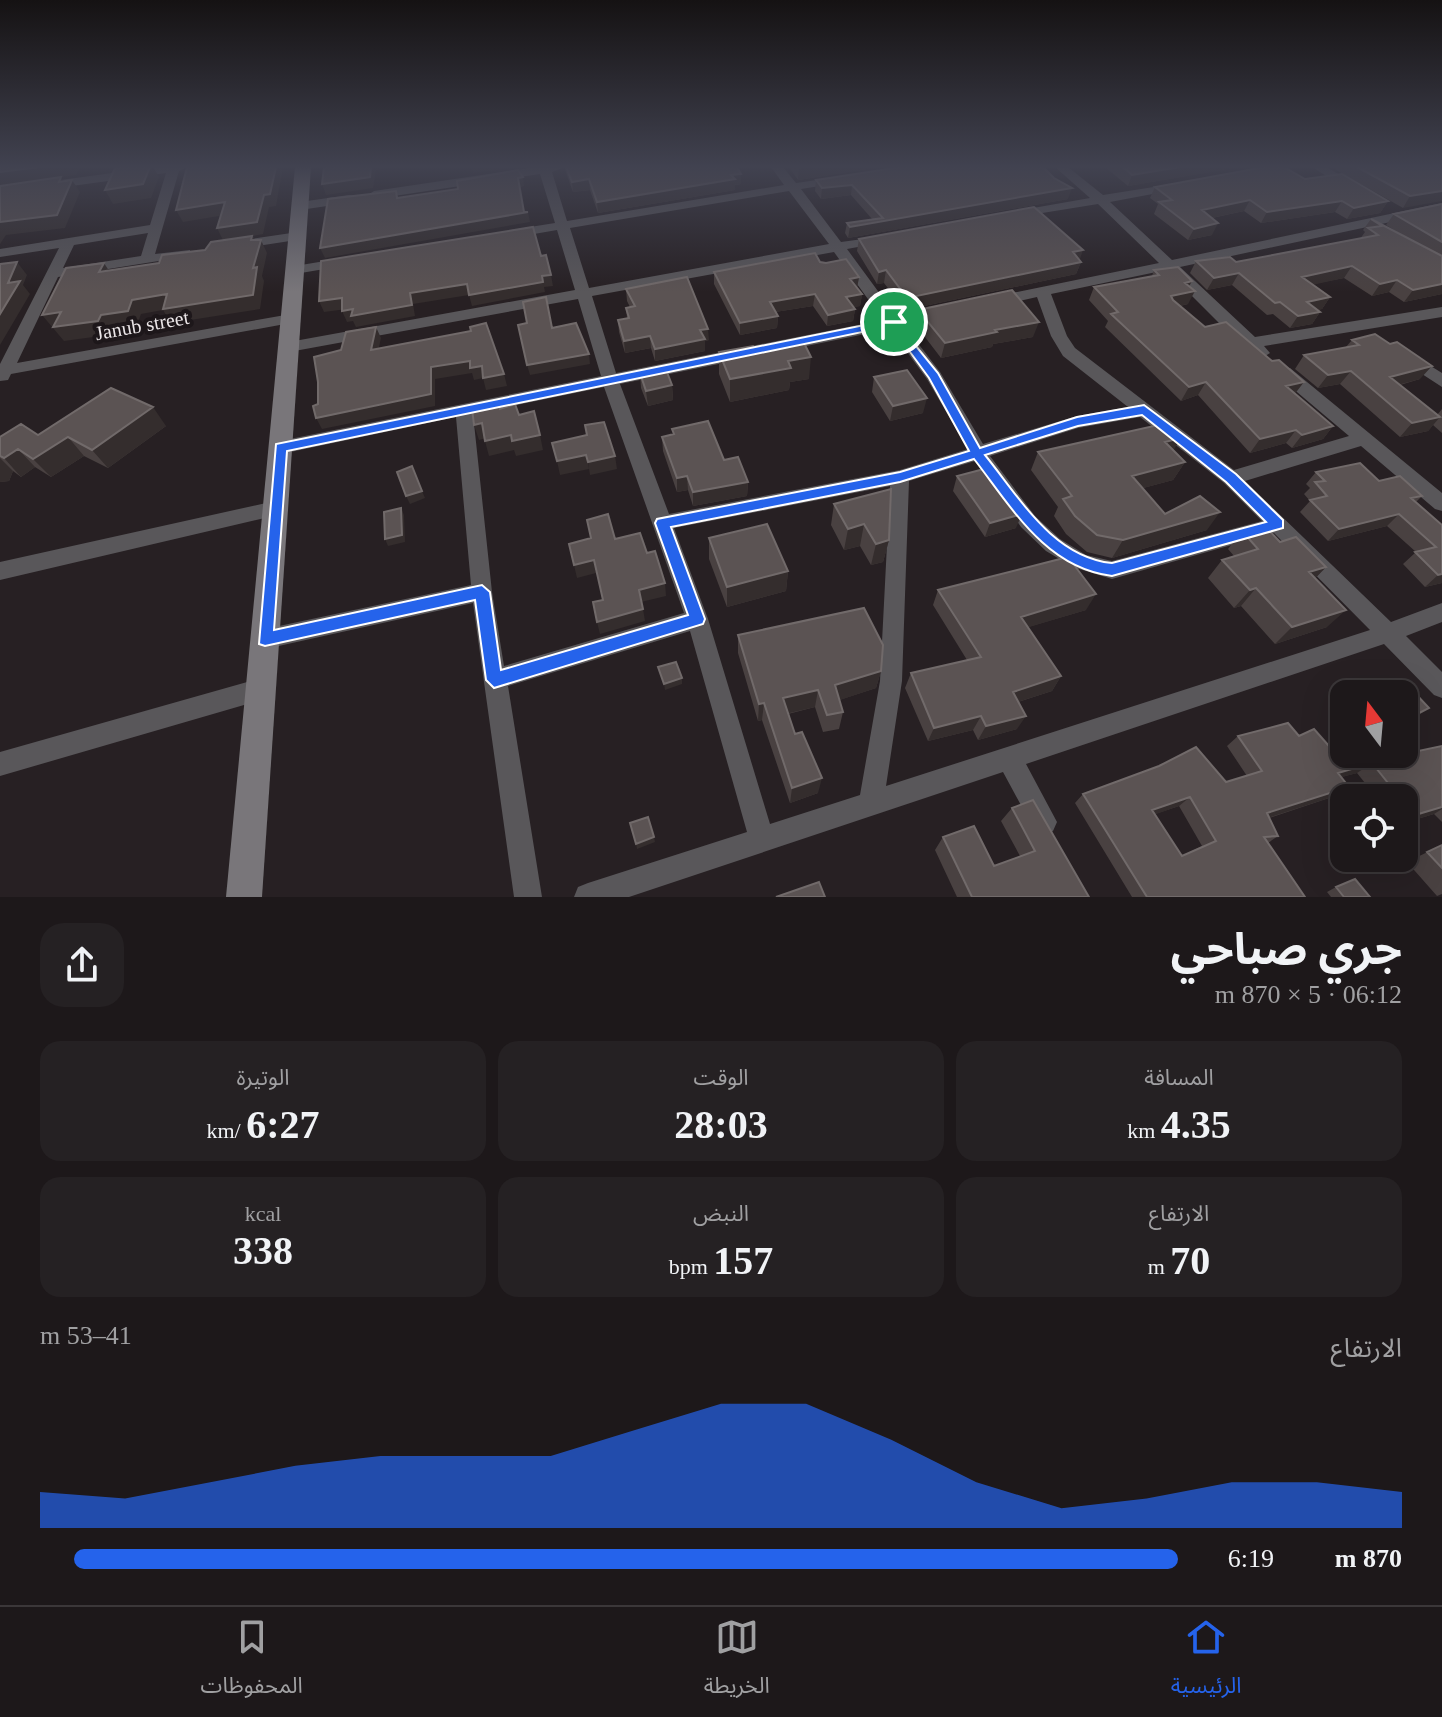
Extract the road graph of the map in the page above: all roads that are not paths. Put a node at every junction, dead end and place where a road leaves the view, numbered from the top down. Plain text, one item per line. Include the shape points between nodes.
1 (162, 209) edge
2 (300, 209) edge
3 (560, 209) edge
4 (665, 209) edge
5 (809, 209) edge
6 (1051, 209) edge
7 (1110, 209) edge
8 (1389, 209) edge
9 (1434, 209) edge
10 (1401, 216) junction
11 (993, 219) edge
12 (1367, 223) junction
13 (564, 226) junction
14 (156, 228) junction
15 (298, 236) junction
16 (900, 236) edge
17 (492, 237) edge
18 (1391, 237) edge
19 (68, 243) junction
20 (838, 247) junction
21 (0, 253) edge
22 (147, 258) junction
23 (357, 259) edge
24 (1164, 264) junction
25 (295, 270) junction
26 (53, 274) junction
27 (1043, 292) junction
28 (584, 293) junction
29 (983, 304) edge
30 (953, 310) edge
31 (1442, 312) edge
32 (291, 319) junction
33 (894, 322) junction
34 (1360, 324) junction
35 (1249, 343) junction
36 (289, 347) junction
37 (2, 374) edge
38 (610, 379) junction
39 (1442, 381) edge
40 (464, 408) junction
41 (1144, 410) junction
42 (1362, 439) junction
43 (281, 447) junction
44 (976, 453) junction
45 (900, 477) junction
46 (1231, 478) junction
47 (1442, 504) edge
48 (275, 509) junction
49 (662, 523) junction
50 (1278, 524) junction
51 (0, 571) edge
52 (482, 592) junction
53 (1442, 612) edge
54 (697, 619) junction
55 (1389, 633) junction
56 (265, 639) junction
57 (494, 680) junction
58 (1442, 687) edge
59 (261, 689) junction
60 (1008, 757) junction
61 (1, 767) edge
62 (871, 804) junction
63 (762, 840) junction
64 (1058, 846) edge
65 (244, 897) edge
66 (528, 897) edge
67 (588, 897) edge

1 - 14 street
2 - 15 street
3 - 13 street
4 - 13 street
5 - 20 street
6 - 11 street
7 - 24 street
8 - 10 street
9 - 10 street
10 - 12 street
12 - 18 street
12 - 24 street
13 - 17 street
13 - 28 street
14 - 19 street
14 - 22 street
15 - 22 street
15 - 25 street
16 - 20 street
19 - 21 street
19 - 26 street
20 - 28 street
20 - 33 street
22 - 26 street
23 - 25 street
24 - 27 street
24 - 35 street
25 - 32 street
26 - 37 street
27 - 29 street
27 - 41 street via 1069,352
28 - 36 street
28 - 38 street
30 - 33 street
31 - 34 street
32 - 36 street
32 - 37 street, Janub street
33 - 38 street
33 - 44 street via 934,376
34 - 35 street
34 - 39 street
35 - 42 street
36 - 43 street
38 - 40 street
38 - 49 street
40 - 43 street
40 - 52 street
41 - 44 street via 1077,422
41 - 46 street
42 - 46 street
42 - 47 street
43 - 48 street
44 - 45 street
44 - 50 street via 1039,532 1070,558 1094,568 1123,567
45 - 49 street
45 - 62 street via 891,681
46 - 50 street
48 - 51 street
48 - 56 street
49 - 54 street
50 - 55 street
52 - 56 street
52 - 57 street
53 - 55 street
54 - 57 street
54 - 63 street
55 - 58 street
55 - 60 street
56 - 59 street
57 - 66 street
59 - 61 street
59 - 65 street
60 - 62 street
60 - 64 street
62 - 63 street
63 - 67 street

